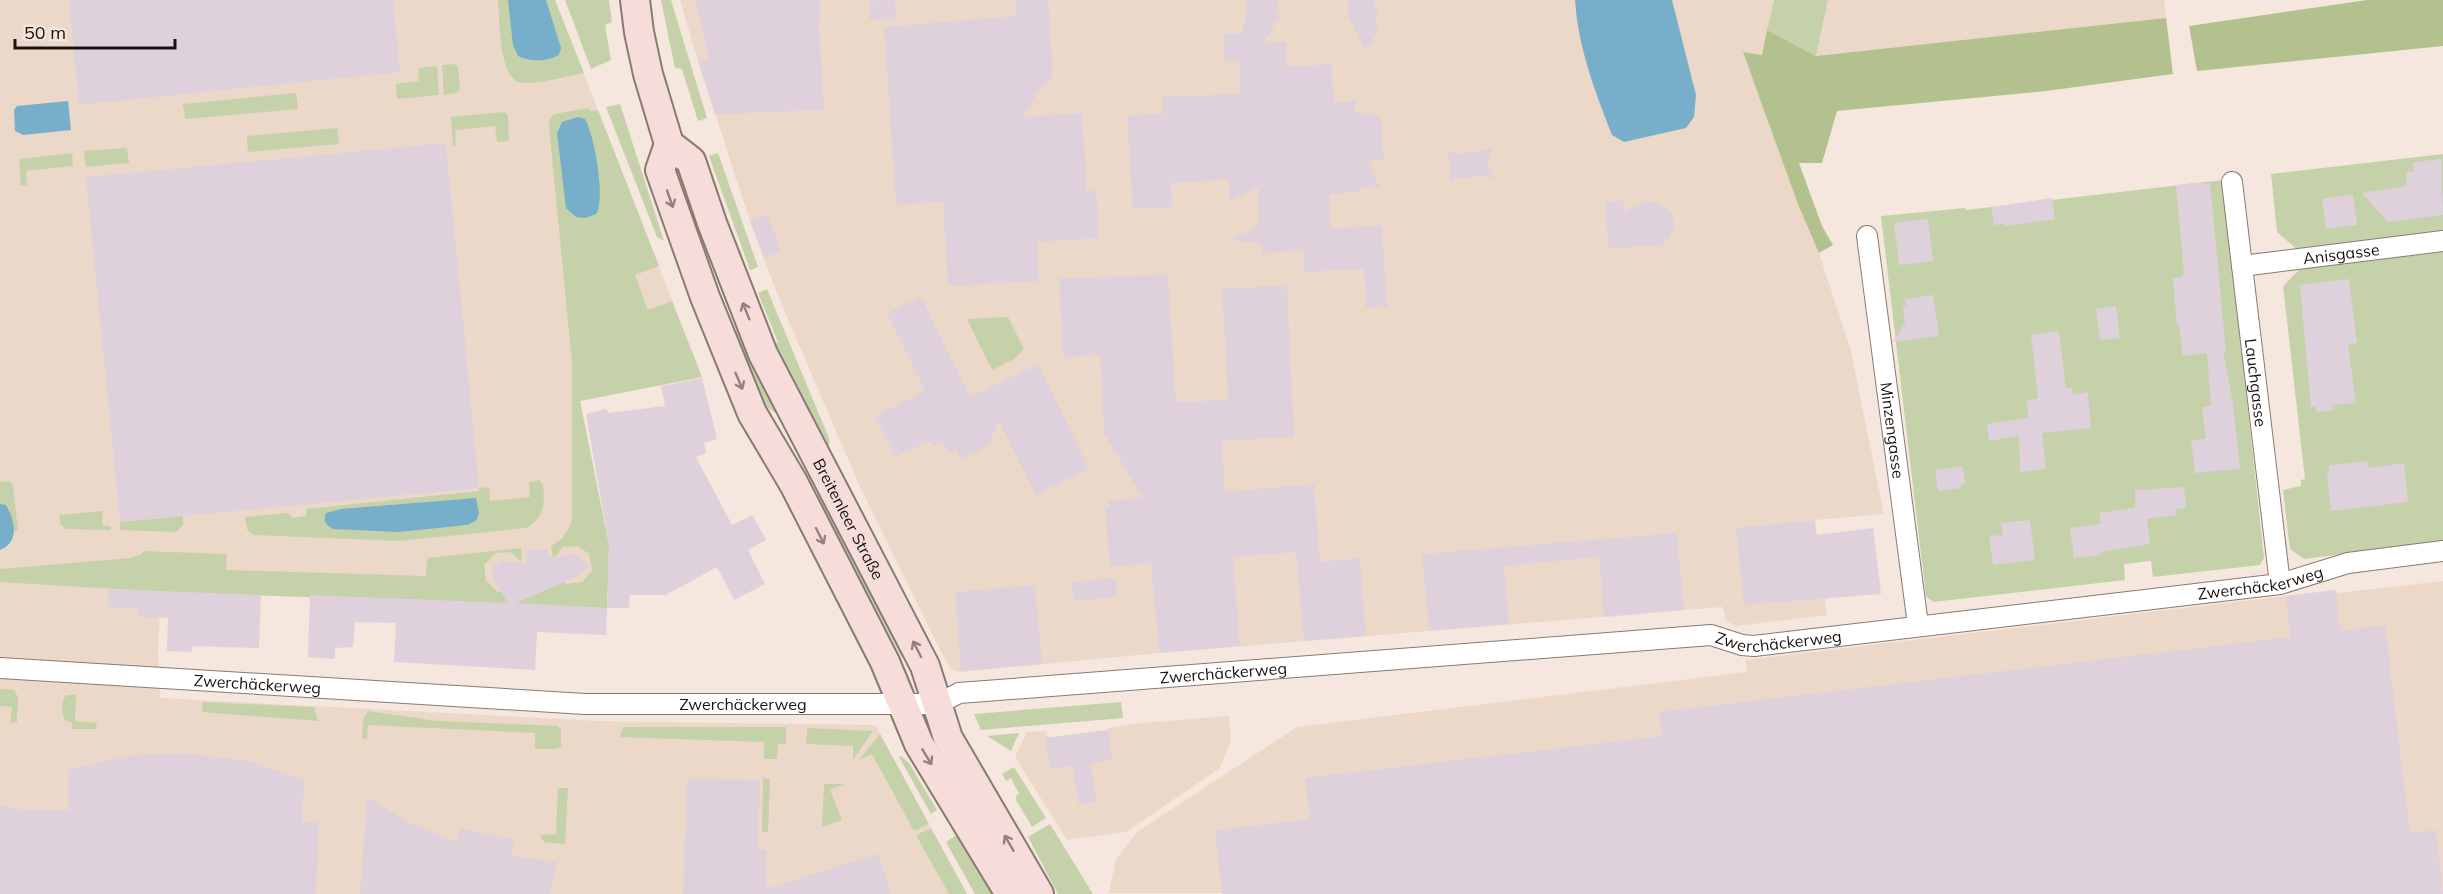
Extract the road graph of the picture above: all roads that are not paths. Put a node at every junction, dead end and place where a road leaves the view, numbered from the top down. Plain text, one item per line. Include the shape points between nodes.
1 (635, 0) edge
2 (669, 144) junction
3 (2232, 182) dead end
4 (1867, 236) dead end
5 (2443, 241) edge
6 (2241, 266) junction
7 (2443, 551) edge
8 (2280, 584) junction
9 (1918, 625) junction
10 (0, 668) edge
11 (902, 704) junction
12 (938, 704) junction
13 (1010, 894) edge
14 (1038, 894) edge

1 - 2 main road via 648,74
2 -> 11 main road, Breitenleer Straße via 660,170 734,370 752,413 794,484 885,662
12 -> 2 main road, Breitenleer Straße via 926,666 762,354 691,161
3 - 6 street, Lauchgasse
4 - 9 street, Minzengasse
5 - 6 street, Anisgasse
6 - 8 street, Lauchgasse
7 - 8 street, Zwerchäckerweg via 2348,563
8 - 9 street, Zwerchäckerweg
9 - 12 street, Zwerchäckerweg via 1755,646 1711,634 958,693
10 - 11 street, Zwerchäckerweg via 585,704
11 - 12 street, Zwerchäckerweg
11 -> 13 main road, Breitenleer Straße via 919,744
14 -> 12 main road, Breitenleer Straße via 948,738

